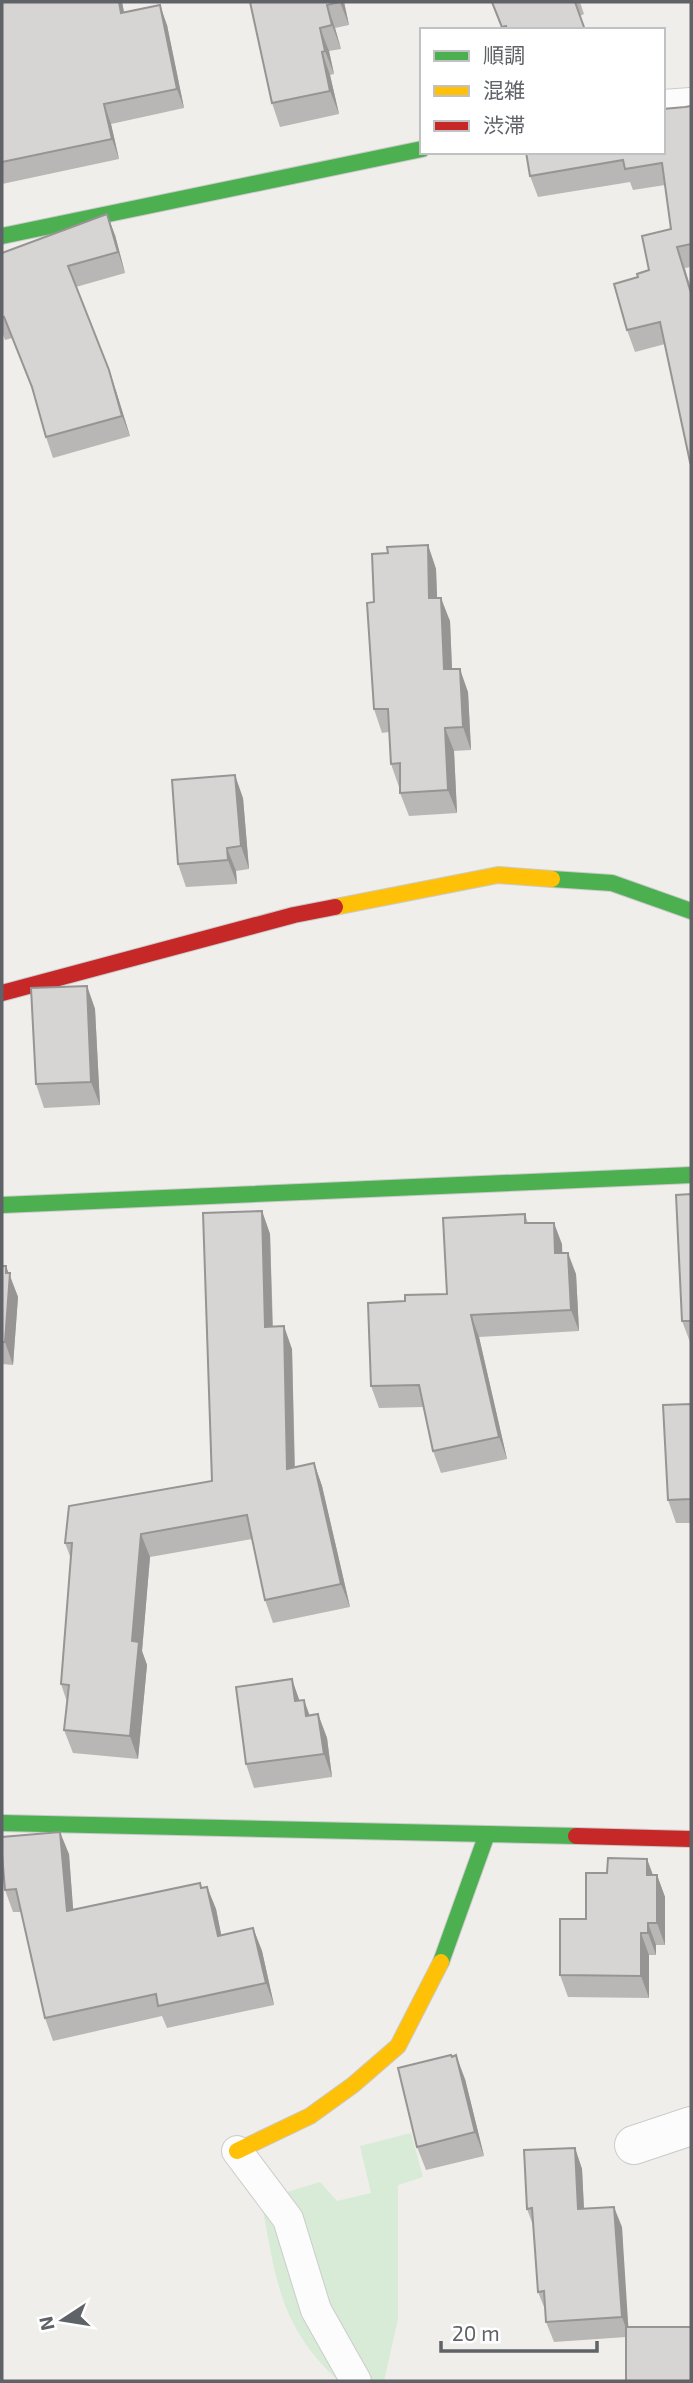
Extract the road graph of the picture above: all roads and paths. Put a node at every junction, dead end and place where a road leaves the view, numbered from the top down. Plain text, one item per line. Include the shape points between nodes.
1 (691, 107) edge
2 (665, 108) edge
3 (420, 149) edge
4 (2, 236) edge
5 (691, 911) edge
6 (2, 993) edge
7 (691, 1175) edge
8 (2, 1205) edge
9 (2, 1823) edge
10 (487, 1834) junction
11 (691, 1839) edge
12 (691, 2126) edge
13 (634, 2145) dead end
14 (237, 2151) joint
15 (356, 2381) edge

1 - 2 street
3 - 4 street
5 - 6 street via 612,883 498,875 294,915
7 - 8 street
9 - 10 street
10 - 11 street
10 - 14 street via 438,1970 398,2046 310,2116
12 - 13 street
14 - 15 lane via 288,2219 316,2310

